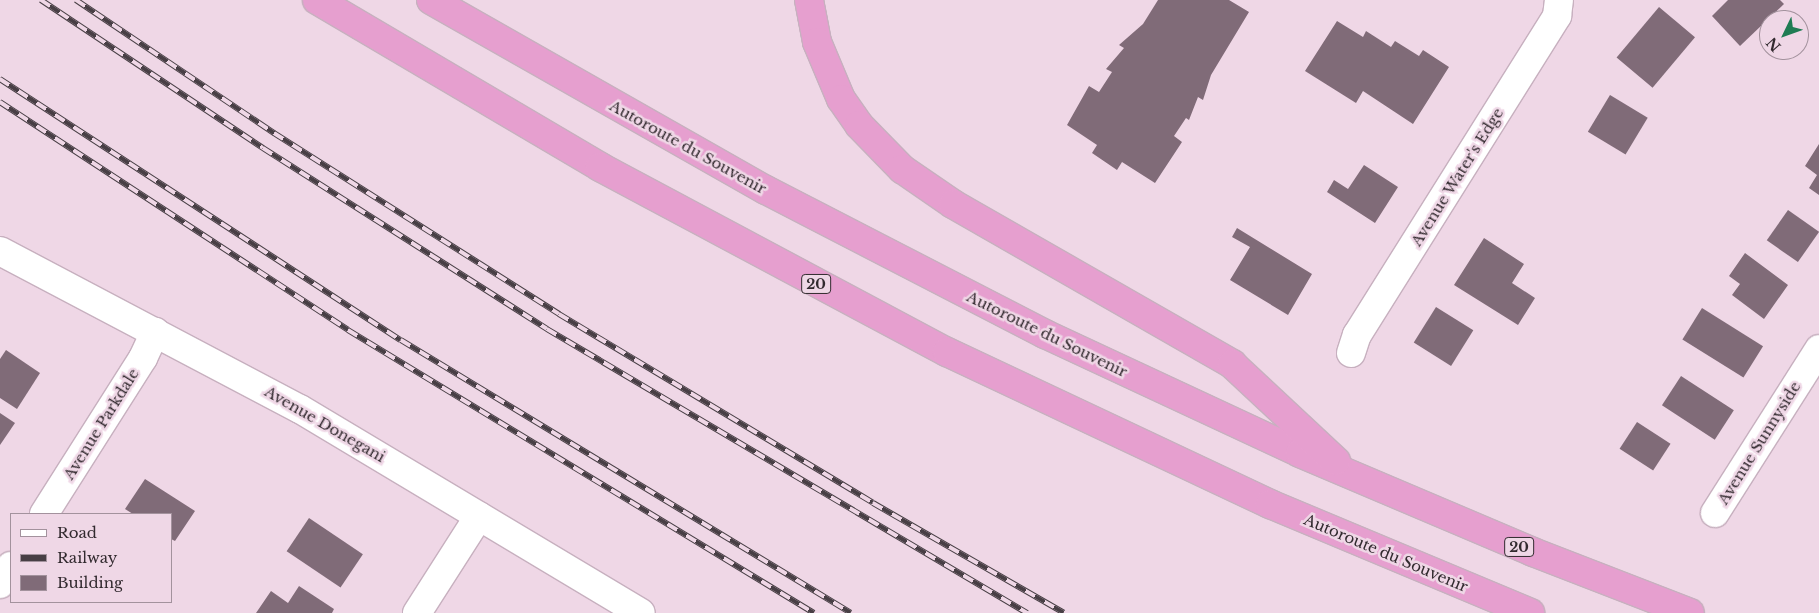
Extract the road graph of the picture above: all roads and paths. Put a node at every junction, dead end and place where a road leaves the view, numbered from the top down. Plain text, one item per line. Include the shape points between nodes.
1 (317, 0) edge
2 (431, 0) edge
3 (809, 0) edge
4 (1559, 0) edge
5 (0, 251) edge
6 (155, 332) junction
7 (1819, 348) edge
8 (1350, 353) dead end
9 (1350, 474) junction
10 (1715, 512) dead end
11 (45, 513) edge
12 (479, 516) junction
13 (10, 568) edge
14 (0, 584) edge
15 (417, 613) edge
16 (641, 613) edge
17 (1530, 613) edge
18 (1690, 613) edge

1 - 17 highway, Autoroute du Souvenir / 20 via 608,171 947,352 1278,507
2 - 9 highway, Autoroute du Souvenir / 20 via 682,144 906,265 1054,338
3 - 9 highway via 817,42 841,99 859,125 902,169 952,204 1232,364
4 - 8 street, Avenue Water's Edge via 1557,16 1357,335
5 - 6 street, Avenue Donegani
6 - 11 street, Avenue Parkdale via 143,358
6 - 12 street, Avenue Donegani via 300,408
7 - 10 street, Avenue Sunnyside
9 - 18 highway, Autoroute du Souvenir / 20 via 1533,552
12 - 15 street
12 - 16 street, Avenue Donegani
13 - 14 street

